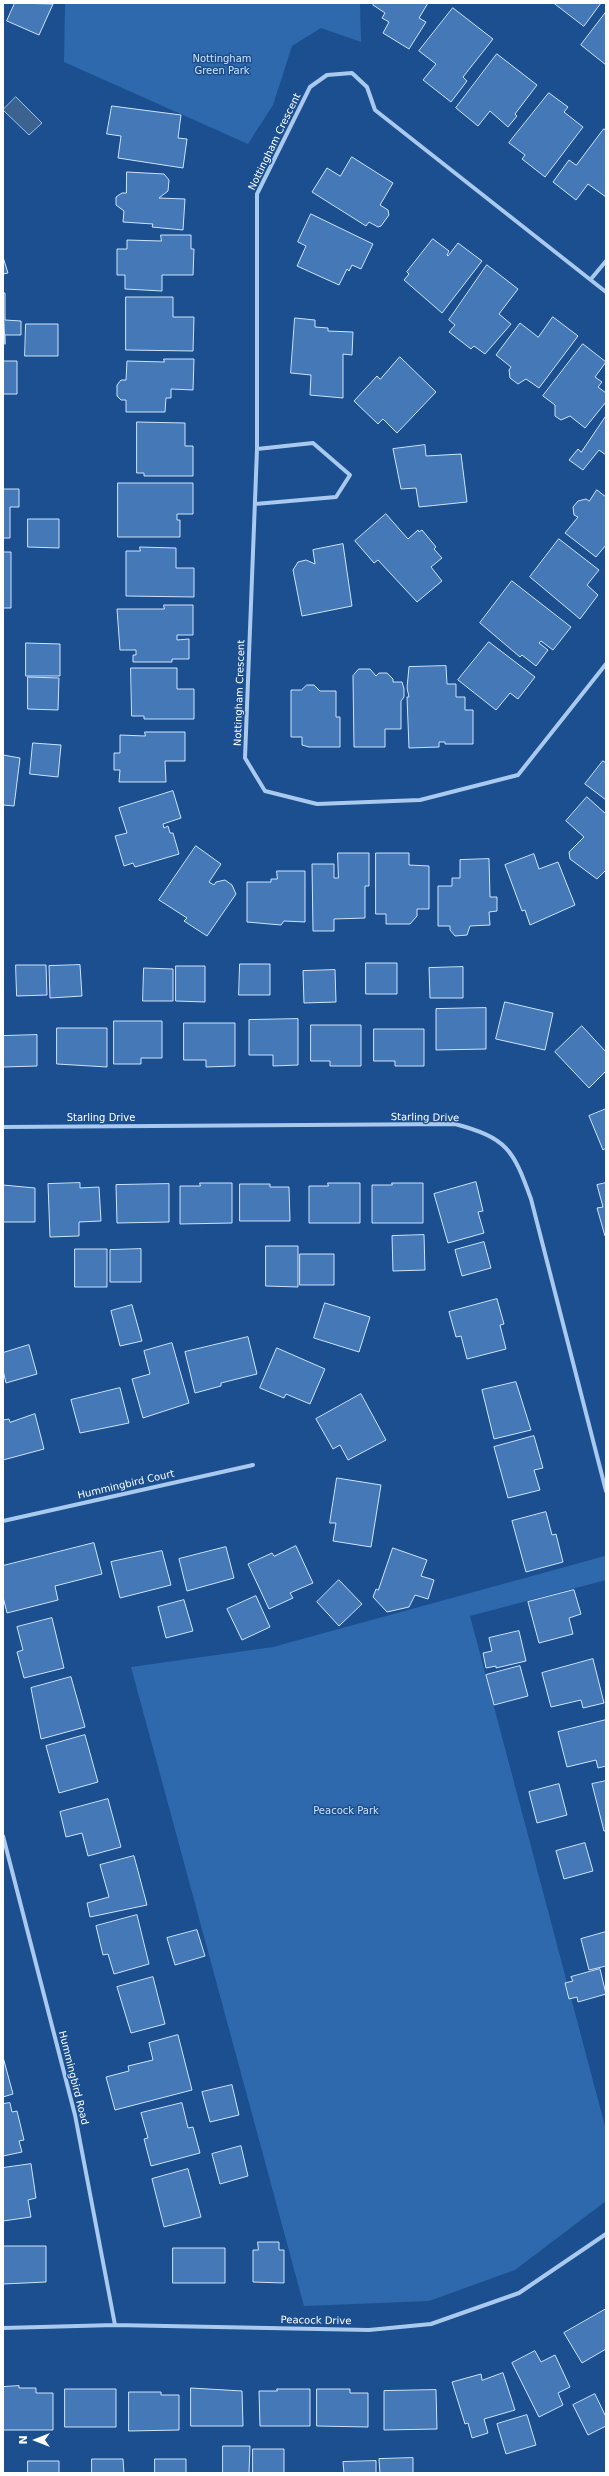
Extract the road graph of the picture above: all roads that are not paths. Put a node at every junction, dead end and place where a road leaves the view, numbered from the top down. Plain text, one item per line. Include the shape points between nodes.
1 (606, 261) edge
2 (591, 279) junction
3 (606, 292) edge
4 (257, 448) junction
5 (255, 504) junction
6 (606, 664) edge
7 (3, 1127) edge
8 (253, 1464) dead end
9 (606, 1491) edge
10 (3, 1521) edge
11 (3, 1836) edge
12 (606, 2234) edge
13 (115, 2325) junction
14 (3, 2328) edge

1 - 2 street
2 - 3 street, Nottingham Crescent
2 - 4 street, Nottingham Crescent via 375,110 367,87 352,73 327,75 310,87 256,194
4 - 5 street, Nottingham Crescent
4 - 5 street via 313,443 350,475 336,497
5 - 6 street, Nottingham Crescent via 245,758 265,791 317,804 420,800 518,775
7 - 9 street, Starling Drive via 455,1124 498,1139 518,1162 531,1199
8 - 10 street, Hummingbird Court
11 - 13 street, Hummingbird Road via 75,2114
12 - 13 street, Peacock Drive via 519,2293 431,2324 369,2330
13 - 14 street, Peacock Drive

